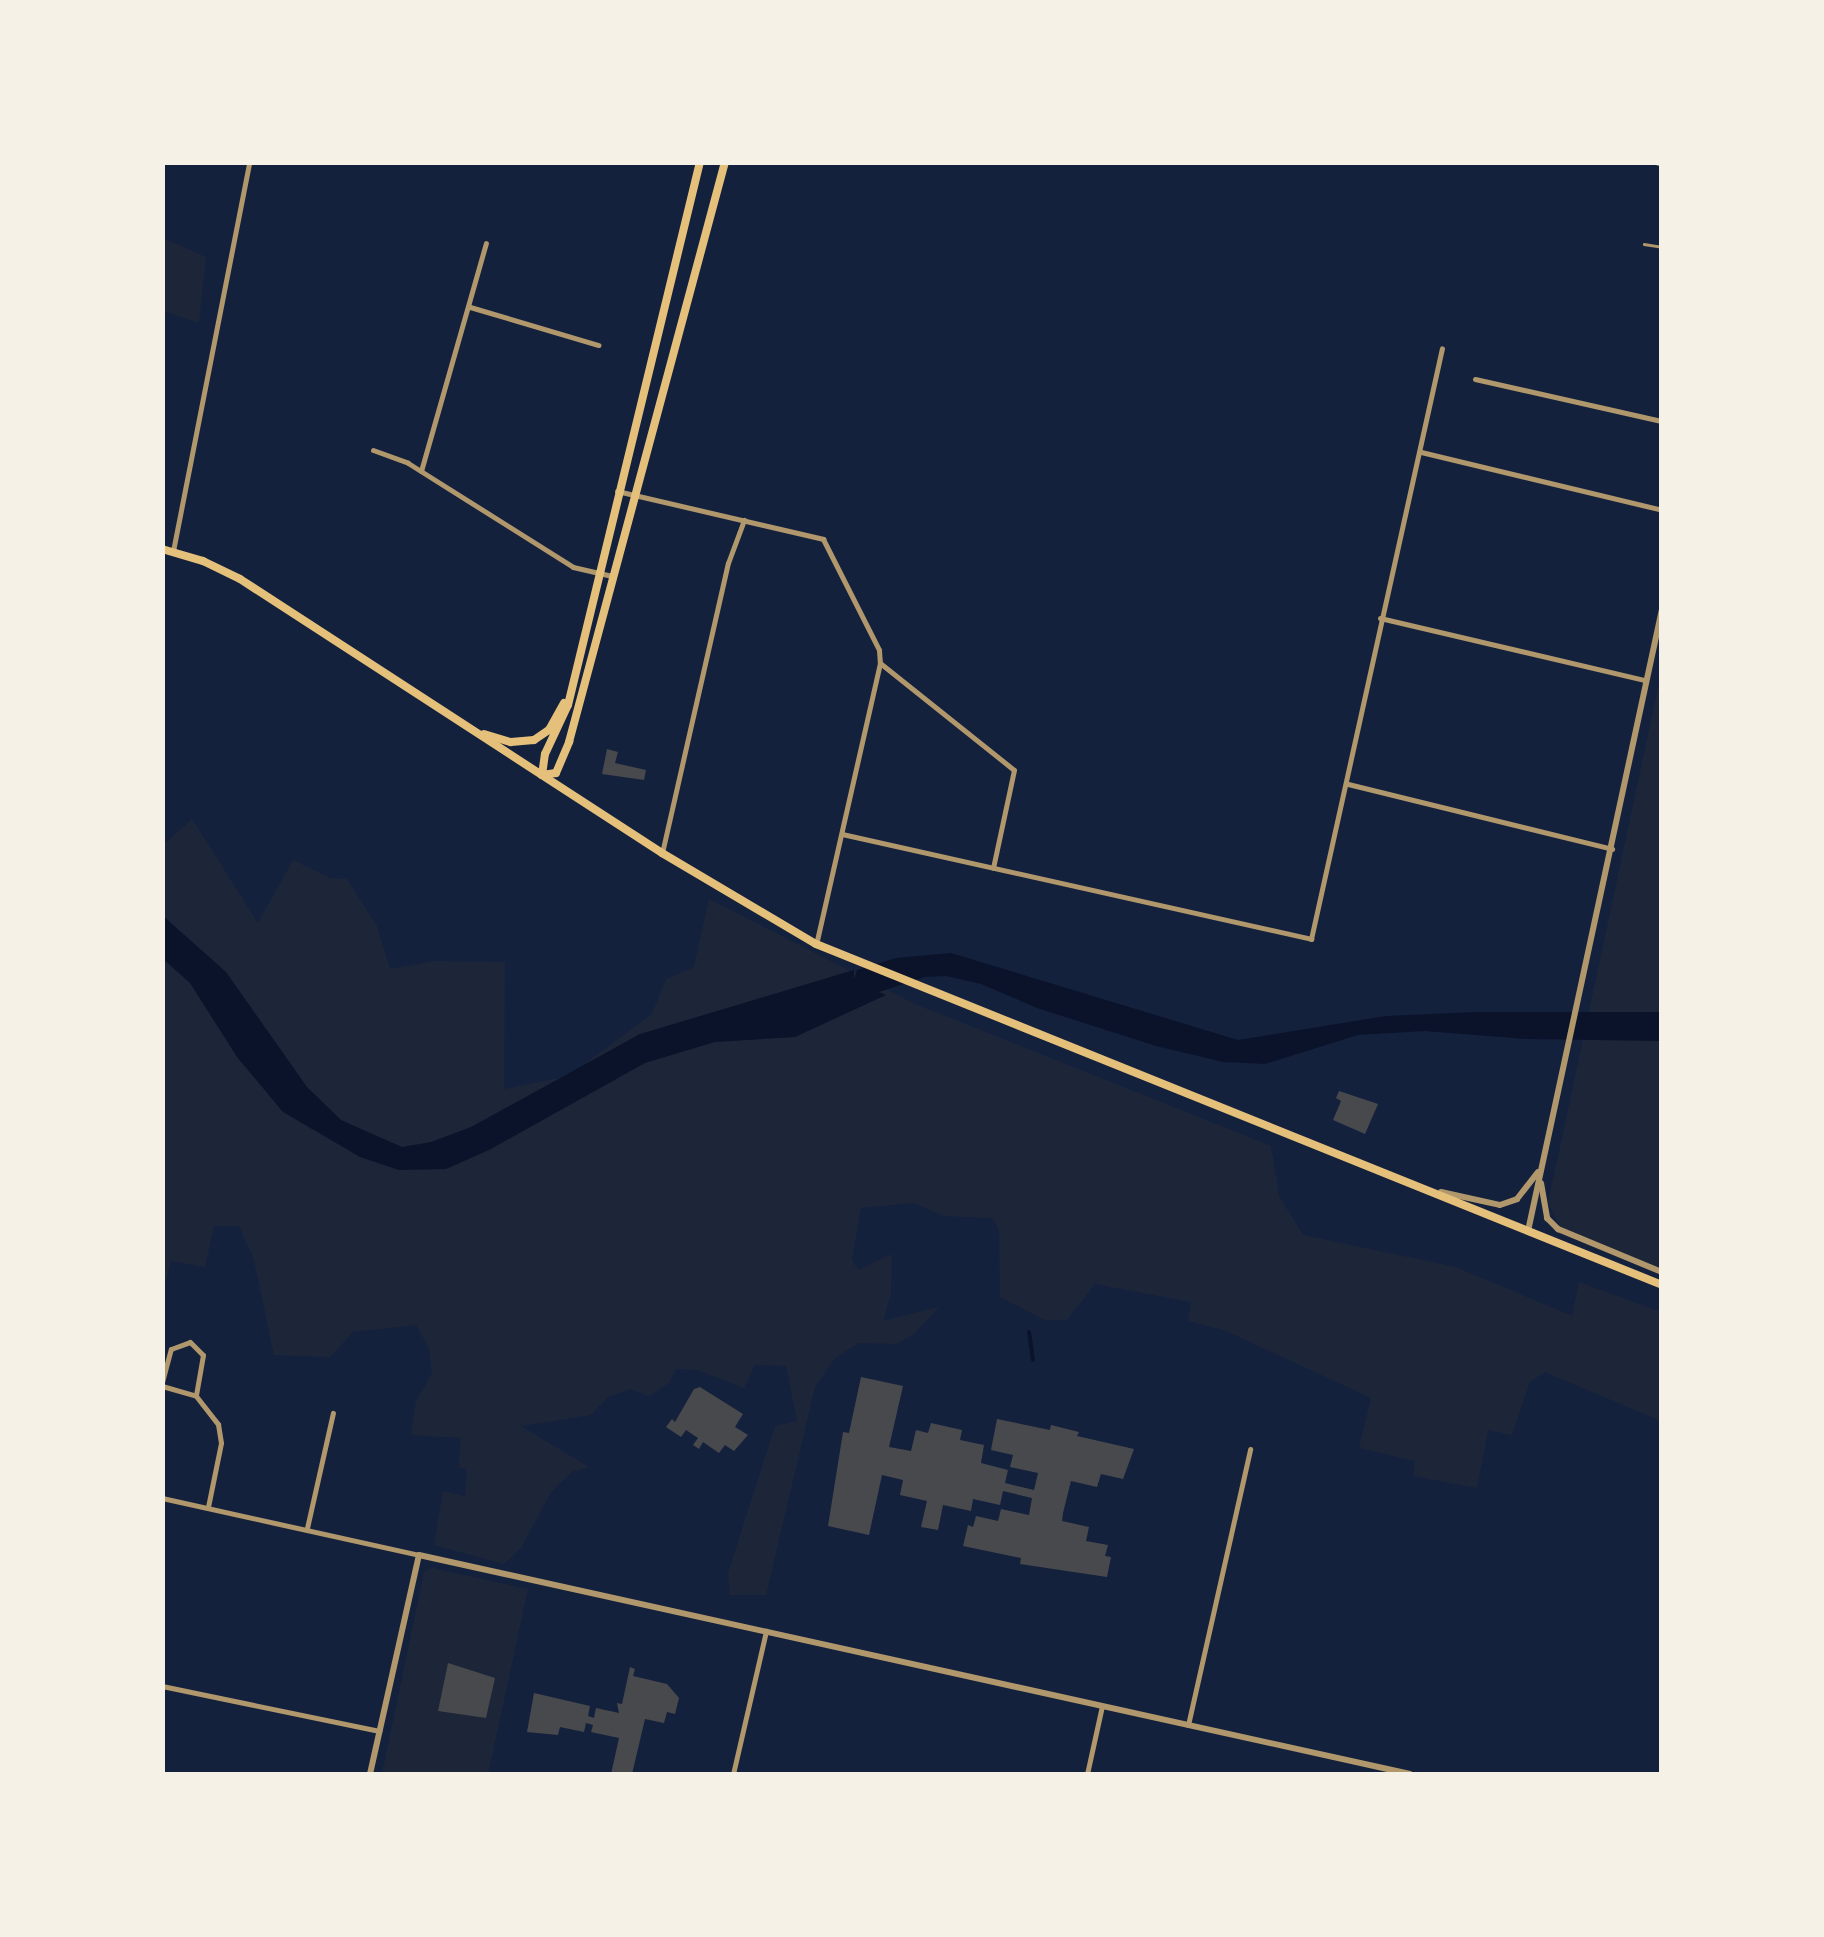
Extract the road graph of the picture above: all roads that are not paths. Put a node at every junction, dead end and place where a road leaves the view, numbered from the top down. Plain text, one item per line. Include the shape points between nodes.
1 (249, 162) edge
2 (700, 162) edge
3 (725, 162) edge
4 (486, 242) dead end
5 (1644, 244) dead end
6 (1662, 247) edge
7 (470, 307) junction
8 (598, 345) dead end
9 (1442, 348) dead end
10 (1474, 379) dead end
11 (1662, 421) edge
12 (374, 450) dead end
13 (1421, 452) junction
14 (421, 471) junction
15 (616, 490) junction
16 (638, 496) junction
17 (1662, 510) edge
18 (744, 520) junction
19 (162, 550) edge
20 (173, 551) junction
21 (598, 572) junction
22 (615, 577) junction
23 (1662, 610) edge
24 (1380, 618) junction
25 (584, 642) junction
26 (880, 663) junction
27 (1644, 680) junction
28 (459, 722) junction
29 (542, 775) junction
30 (1348, 784) junction
31 (842, 834) junction
32 (1612, 848) junction
33 (662, 853) junction
34 (993, 868) junction
35 (816, 944) junction
36 (1541, 1167) junction
37 (1424, 1189) junction
38 (1528, 1231) junction
39 (1662, 1272) edge
40 (1662, 1285) edge
41 (162, 1384) edge
42 (196, 1396) junction
43 (333, 1413) dead end
44 (1250, 1449) dead end
45 (162, 1498) edge
46 (208, 1508) junction
47 (308, 1528) junction
48 (419, 1554) junction
49 (766, 1628) junction
50 (162, 1686) edge
51 (1102, 1706) junction
52 (1188, 1726) junction
53 (379, 1731) junction
54 (370, 1774) edge
55 (733, 1774) edge
56 (1087, 1774) edge
57 (1410, 1774) edge

1 - 20 street
2 - 15 main road
3 - 16 main road
4 - 7 street
5 - 6 lane
7 - 8 street
7 - 14 street
9 - 13 street
10 - 11 street
12 - 14 street
13 - 17 street
13 - 24 street
14 - 21 street via 574,567
15 - 16 street
15 - 21 main road
16 - 18 street
16 - 22 main road
18 - 26 street via 823,539
18 - 33 street via 728,563
19 - 20 main road
20 - 28 main road via 240,579
21 - 22 street
21 - 25 main road
22 - 29 main road via 566,753 556,773
23 - 27 street
24 - 27 street
24 - 30 street
25 - 28 main road via 557,719 541,737 511,742
25 - 29 main road
26 - 31 street
26 - 34 street via 1014,770
27 - 32 street
28 - 29 main road
29 - 33 main road
30 - 32 street
30 - 34 street via 1310,938
31 - 34 street
31 - 35 street
32 - 36 street
33 - 35 main road
35 - 37 main road
36 - 37 street via 1517,1199 1500,1205
36 - 38 street
36 - 39 street via 1541,1198 1558,1228
37 - 38 main road
38 - 40 main road
41 - 42 street
41 - 42 street via 170,1349 190,1342 204,1355
42 - 46 street via 218,1424 221,1442
43 - 47 street
44 - 52 street
45 - 46 street
46 - 47 street
47 - 48 street
48 - 49 street
48 - 53 street
49 - 51 street
49 - 55 street
50 - 53 street
51 - 52 street
51 - 56 street
52 - 57 street
53 - 54 street

